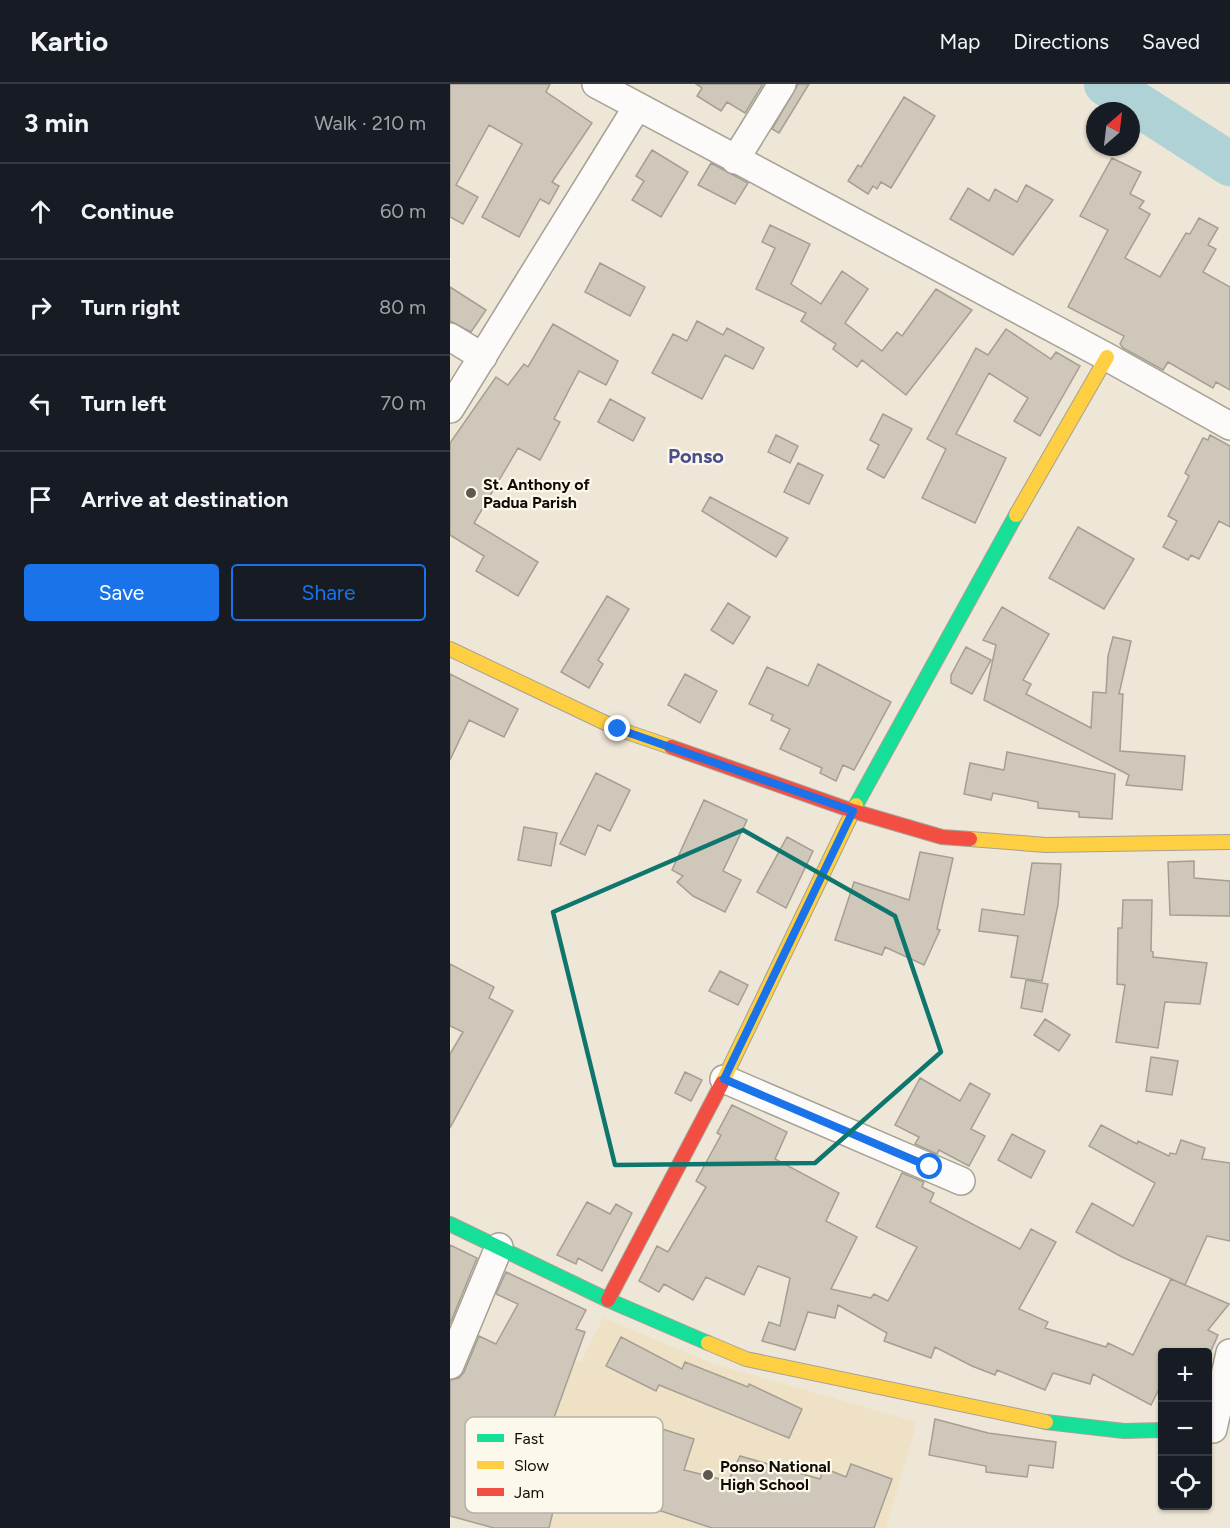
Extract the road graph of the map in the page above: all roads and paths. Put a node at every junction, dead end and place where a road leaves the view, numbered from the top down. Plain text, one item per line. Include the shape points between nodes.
1 (596, 84) edge
2 (782, 84) edge
3 (637, 107) junction
4 (735, 160) junction
5 (450, 337) edge
6 (483, 357) junction
7 (1107, 357) junction
8 (450, 409) edge
9 (1230, 426) edge
10 (450, 649) edge
11 (853, 811) junction
12 (1230, 842) edge
13 (724, 1079) junction
14 (961, 1181) dead end
15 (450, 1224) edge
16 (499, 1247) junction
17 (608, 1300) junction
18 (1230, 1353) edge
19 (450, 1365) edge
20 (1217, 1429) edge
21 (1158, 1430) edge

1 - 3 street
2 - 4 street
3 - 4 street
3 - 6 street
4 - 7 street
5 - 6 street
6 - 8 street
7 - 9 street
7 - 11 street
10 - 11 street via 618,729
11 - 12 street via 942,837 1046,845
11 - 13 street
13 - 14 street
13 - 17 street
15 - 16 street
16 - 17 street
16 - 19 street
17 - 21 street via 746,1359 1029,1420 1124,1431
18 - 20 street

